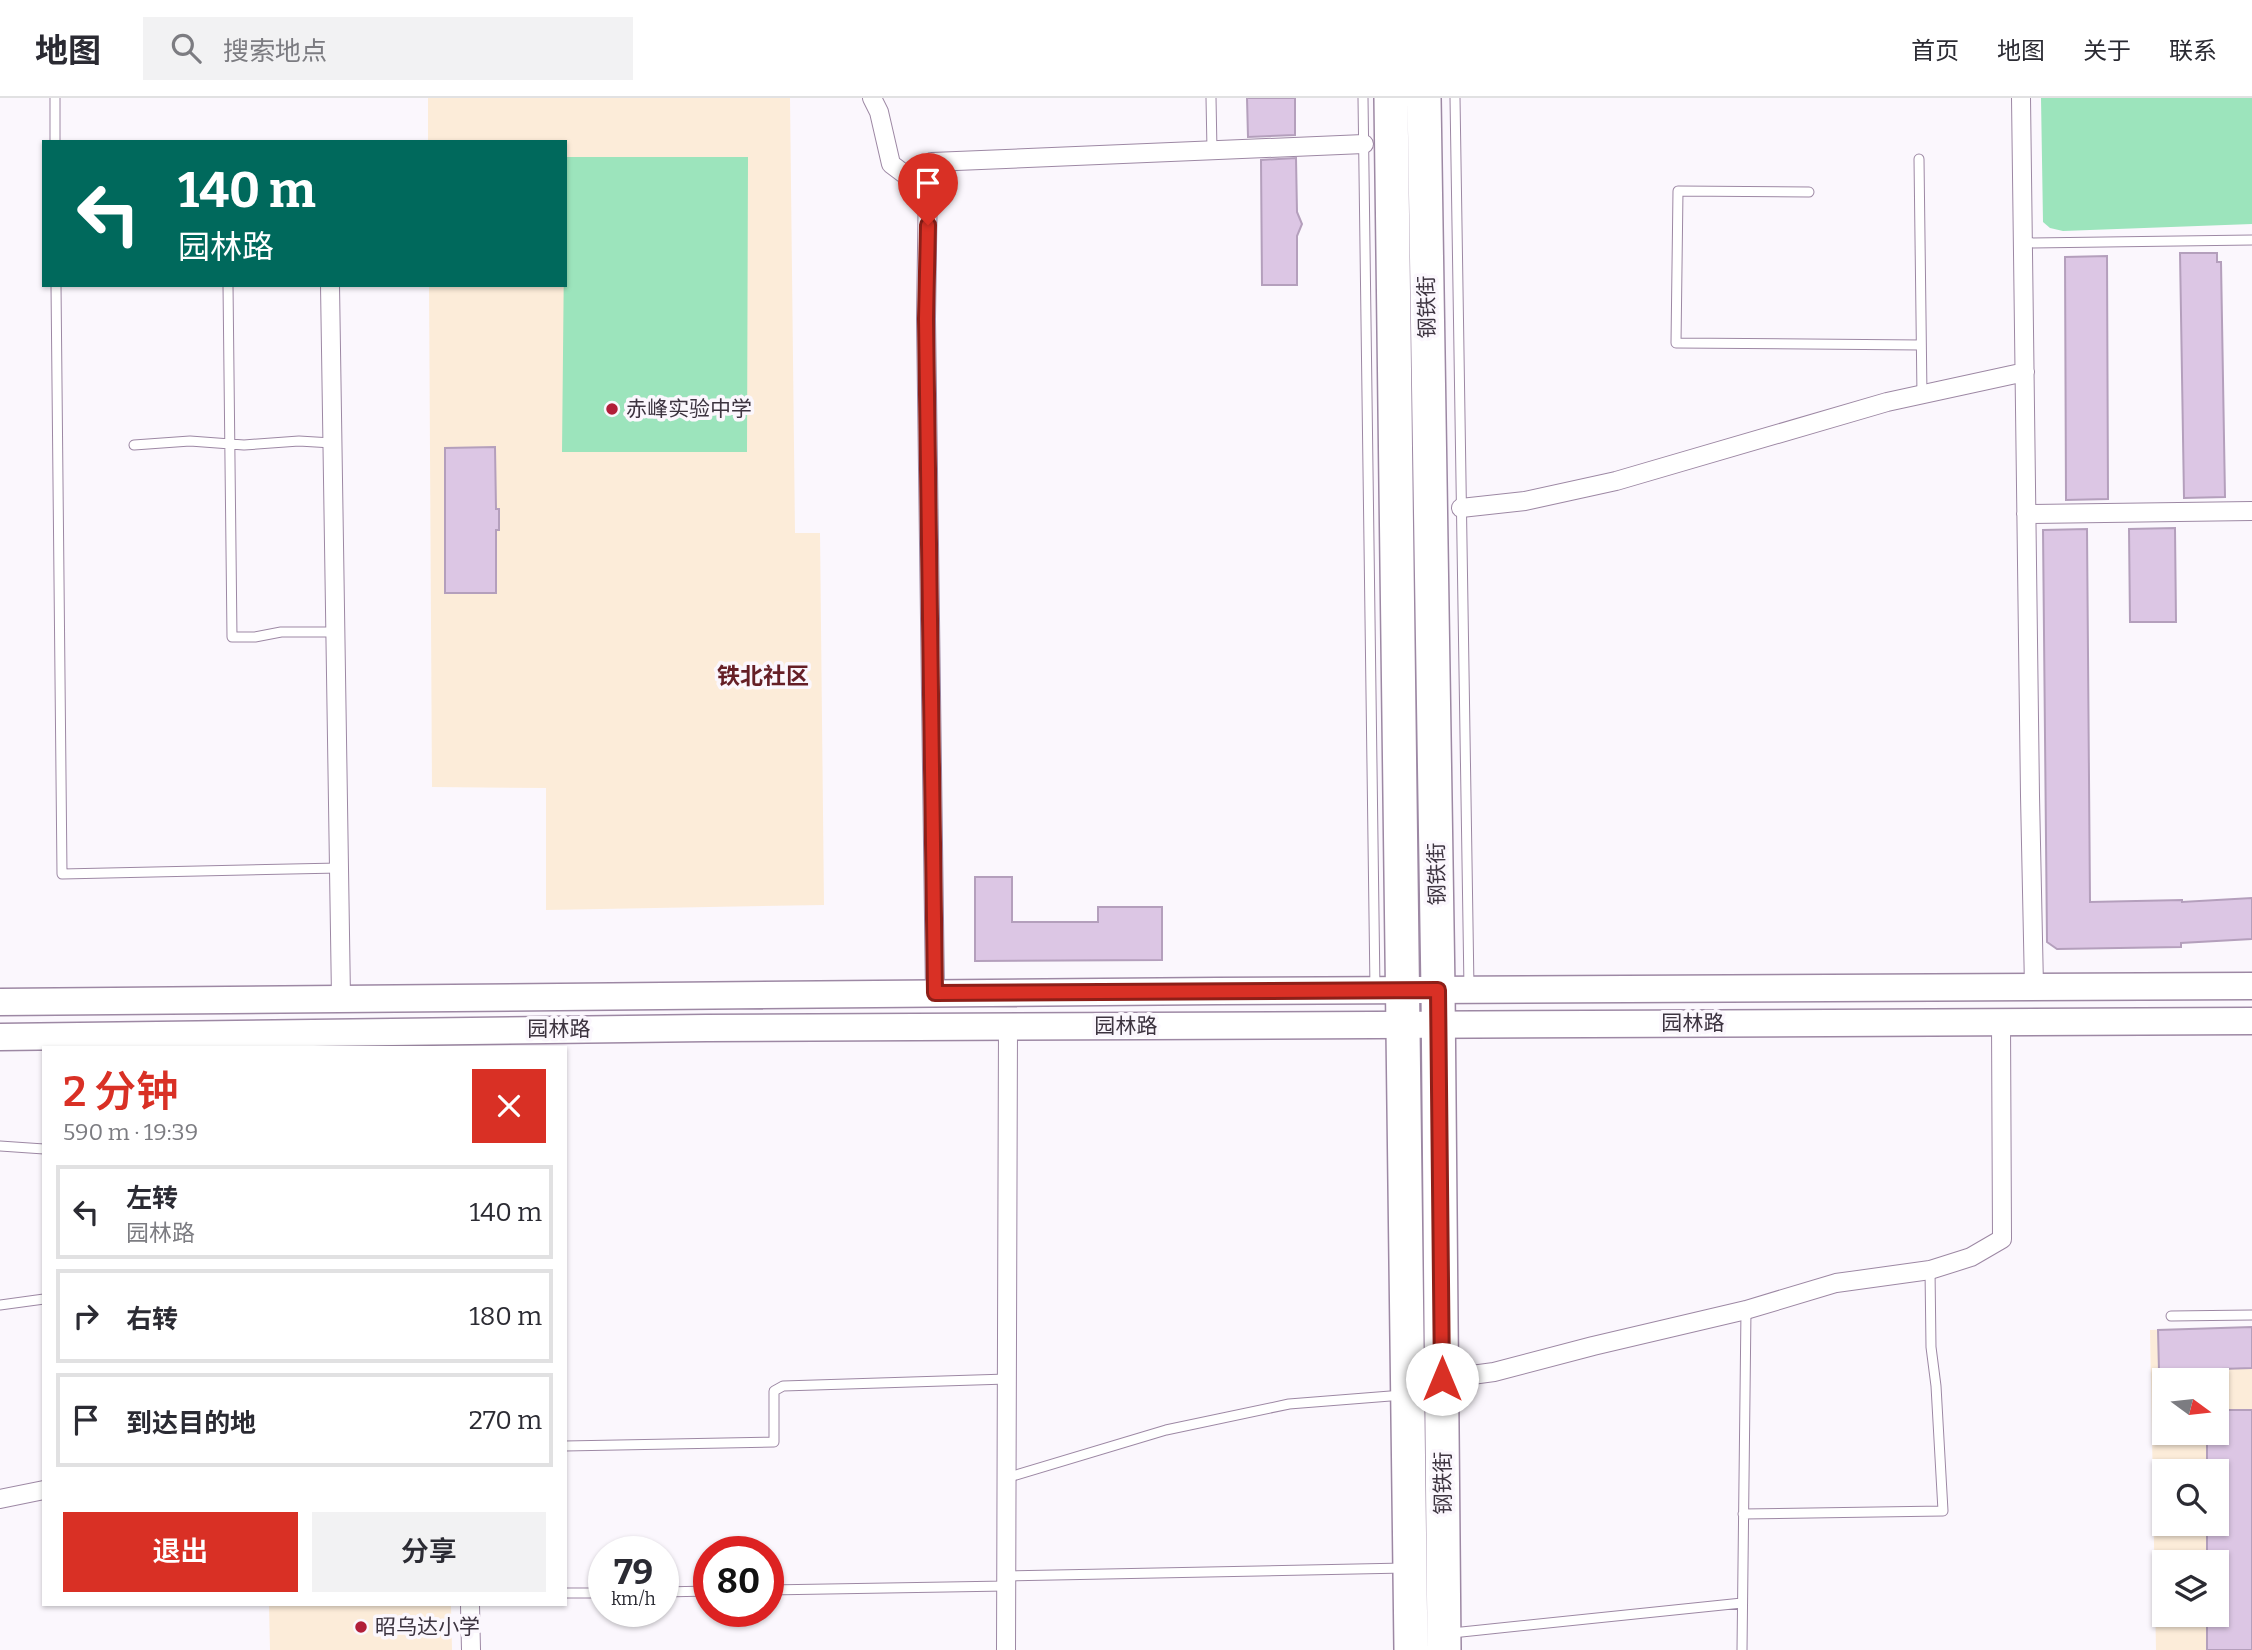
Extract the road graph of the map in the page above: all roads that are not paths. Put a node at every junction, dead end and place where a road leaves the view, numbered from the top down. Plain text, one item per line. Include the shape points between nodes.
1 (55, 98) edge
2 (872, 98) edge
3 (1211, 98) edge
4 (1363, 98) edge
5 (1391, 98) edge
6 (1423, 98) edge
7 (1455, 98) edge
8 (2021, 98) edge
9 (55, 140) edge
10 (1364, 144) junction
11 (1212, 150) junction
12 (1919, 159) dead end
13 (928, 178) junction
14 (1809, 192) dead end
15 (2252, 240) edge
16 (2023, 243) junction
17 (57, 287) edge
18 (228, 287) edge
19 (330, 287) edge
20 (1921, 345) junction
21 (2025, 372) junction
22 (1922, 395) junction
23 (332, 443) junction
24 (230, 445) junction
25 (134, 446) dead end
26 (1461, 508) junction
27 (2252, 511) edge
28 (2026, 514) junction
29 (335, 632) junction
30 (339, 868) junction
31 (2252, 986) edge
32 (2034, 987) junction
33 (1389, 990) junction
34 (1454, 990) junction
35 (935, 993) junction
36 (341, 998) junction
37 (0, 1002) edge
38 (2252, 1021) edge
39 (2001, 1022) junction
40 (1439, 1024) junction
41 (1404, 1025) junction
42 (1008, 1026) junction
43 (0, 1037) edge
44 (466, 1039) edge
45 (0, 1146) edge
46 (42, 1149) edge
47 (1930, 1270) junction
48 (42, 1299) edge
49 (0, 1305) edge
50 (1746, 1310) junction
51 (2252, 1315) edge
52 (2171, 1316) dead end
53 (1007, 1379) junction
54 (1442, 1379) junction
55 (1408, 1395) junction
56 (567, 1446) edge
57 (1006, 1478) junction
58 (42, 1490) edge
59 (0, 1499) edge
60 (1743, 1514) junction
61 (1410, 1568) junction
62 (1006, 1581) junction
63 (784, 1589) edge
64 (567, 1593) edge
65 (588, 1593) edge
66 (1742, 1604) junction
67 (470, 1606) edge
68 (1444, 1642) edge
69 (471, 1650) edge
70 (1006, 1650) edge
71 (1411, 1650) edge
72 (1742, 1650) edge

1 - 9 lane
2 - 13 street via 891,164 907,176
3 - 11 lane
4 - 10 lane
5 - 33 highway, 钢铁街
6 - 34 highway, 钢铁街
7 - 26 lane
8 - 16 street
10 - 11 street
10 - 33 lane
11 - 13 street via 932,162
12 - 20 lane
13 - 35 street
14 - 20 lane via 1678,191 1676,343
15 - 16 lane
16 - 21 street
17 - 30 lane via 62,874
18 - 24 lane
19 - 23 street
20 - 22 lane
21 - 22 street
21 - 28 street
22 - 26 street via 1616,481 1525,501
23 - 24 lane
23 - 29 street
24 - 25 lane via 191,441
24 - 29 lane via 232,637
26 - 34 lane
27 - 28 street
28 - 32 street
29 - 30 street
30 - 36 street
31 - 32 street, 园林路
32 - 34 street, 园林路
33 - 34 street, 园林路
33 - 35 street, 园林路
33 - 41 highway, 钢铁街
34 - 40 highway, 钢铁街
35 - 36 street, 园林路
36 - 37 street, 园林路
38 - 39 street, 园林路
39 - 40 street, 园林路
39 - 47 street via 2002,1239 1972,1257
40 - 41 street, 园林路
40 - 54 highway, 钢铁街
41 - 42 street, 园林路
41 - 55 highway, 钢铁街
42 - 44 street, 园林路
42 - 53 street
43 - 44 street, 园林路
45 - 46 lane
47 - 50 street via 1836,1283
47 - 60 lane via 1943,1511
48 - 49 lane
50 - 54 street via 1494,1372
50 - 60 lane
51 - 52 lane
53 - 56 lane via 783,1386 774,1391 774,1443
53 - 57 street
54 - 68 highway, 钢铁街
55 - 57 lane via 1289,1404 1166,1430
55 - 61 highway, 钢铁街
57 - 62 street
58 - 59 street
60 - 66 lane
61 - 62 lane
61 - 71 highway, 钢铁街
62 - 63 lane
62 - 70 street
64 - 65 lane
66 - 68 lane
66 - 72 lane
67 - 69 street

